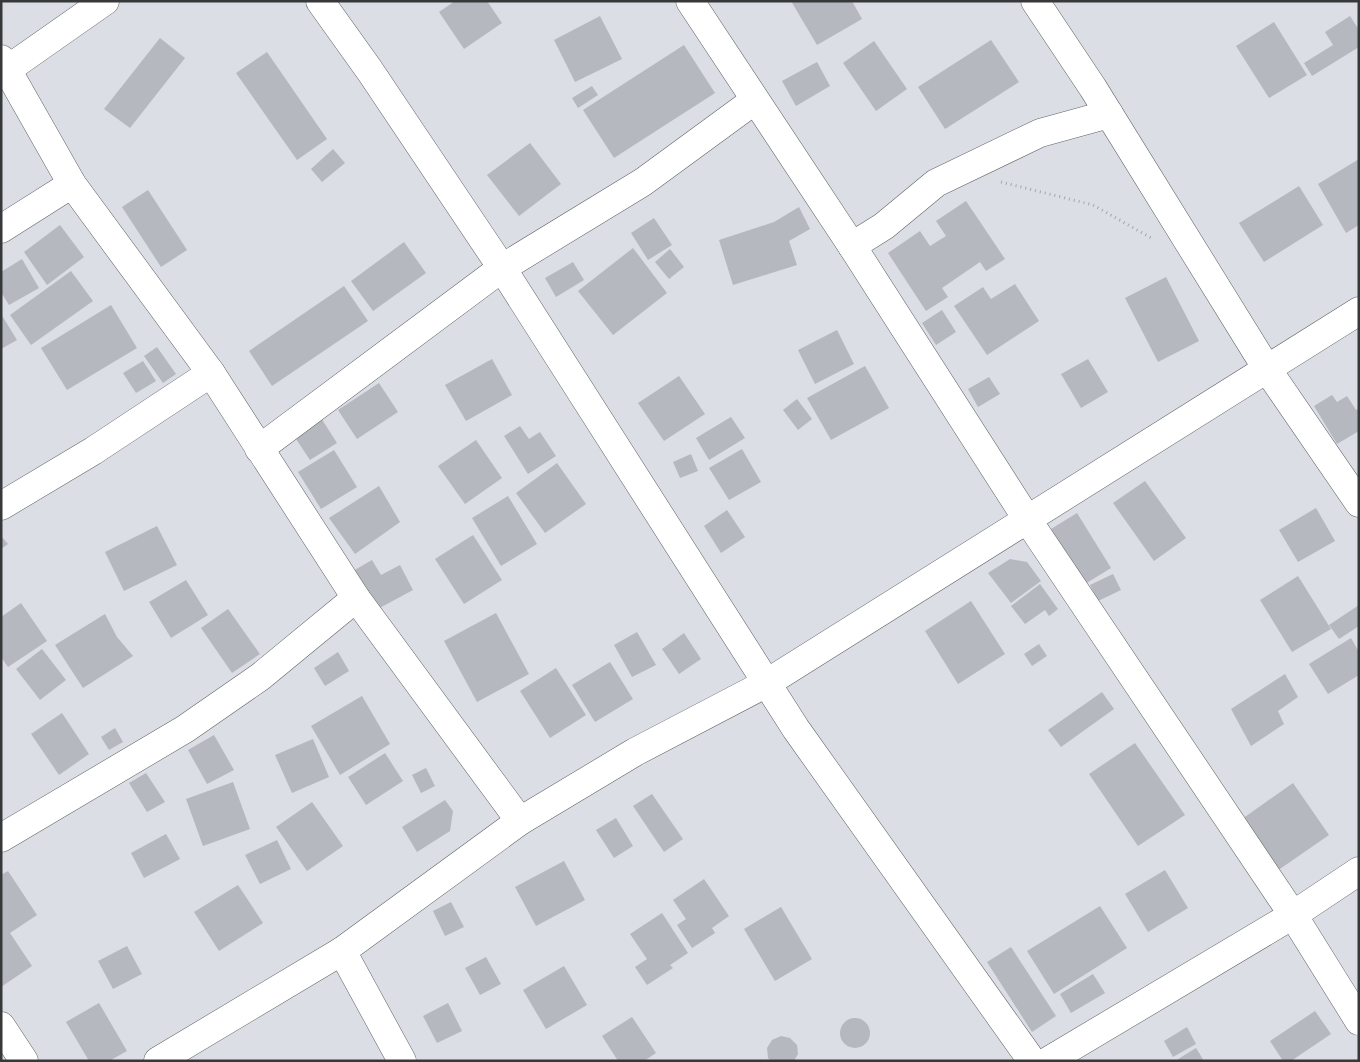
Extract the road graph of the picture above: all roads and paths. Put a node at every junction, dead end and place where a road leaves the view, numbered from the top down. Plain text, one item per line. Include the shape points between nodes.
1 (104, 1) edge
2 (320, 1) edge
3 (690, 1) edge
4 (1035, 1) edge
5 (5, 64) edge
6 (755, 100) junction
7 (1109, 114) junction
8 (958, 172) junction
9 (72, 184) junction
10 (1, 230) edge
11 (1161, 244) dead end
12 (852, 246) junction
13 (502, 268) junction
14 (1359, 311) edge
15 (1267, 369) junction
16 (211, 373) junction
17 (259, 449) junction
18 (1359, 503) edge
19 (1, 506) edge
20 (1028, 518) junction
21 (356, 598) junction
22 (767, 682) junction
23 (520, 821) junction
24 (1, 838) edge
25 (1359, 871) edge
26 (1294, 915) junction
27 (342, 951) junction
28 (1359, 1021) edge
29 (1, 1026) edge
30 (24, 1061) edge
31 (158, 1061) edge
32 (402, 1061) edge
33 (1032, 1061) edge
34 (1048, 1061) edge

1 - 5 street
2 - 13 street
3 - 6 street
4 - 7 street
5 - 9 street
6 - 12 street
6 - 13 street via 643,182
7 - 8 street via 1040,133
7 - 15 street
8 - 11 path via 1093,205
8 - 12 street via 936,182 884,226
9 - 10 street
9 - 16 street
12 - 20 street
13 - 17 street
13 - 22 street
14 - 15 street
15 - 18 street
15 - 20 street
16 - 17 street
16 - 19 street via 93,451
17 - 21 street
20 - 22 street
20 - 26 street
21 - 23 street
21 - 24 street via 260,677 185,728
22 - 23 street via 635,752
22 - 33 street via 796,729
23 - 27 street
25 - 26 street
26 - 28 street
26 - 34 street
27 - 31 street
27 - 32 street
29 - 30 street

